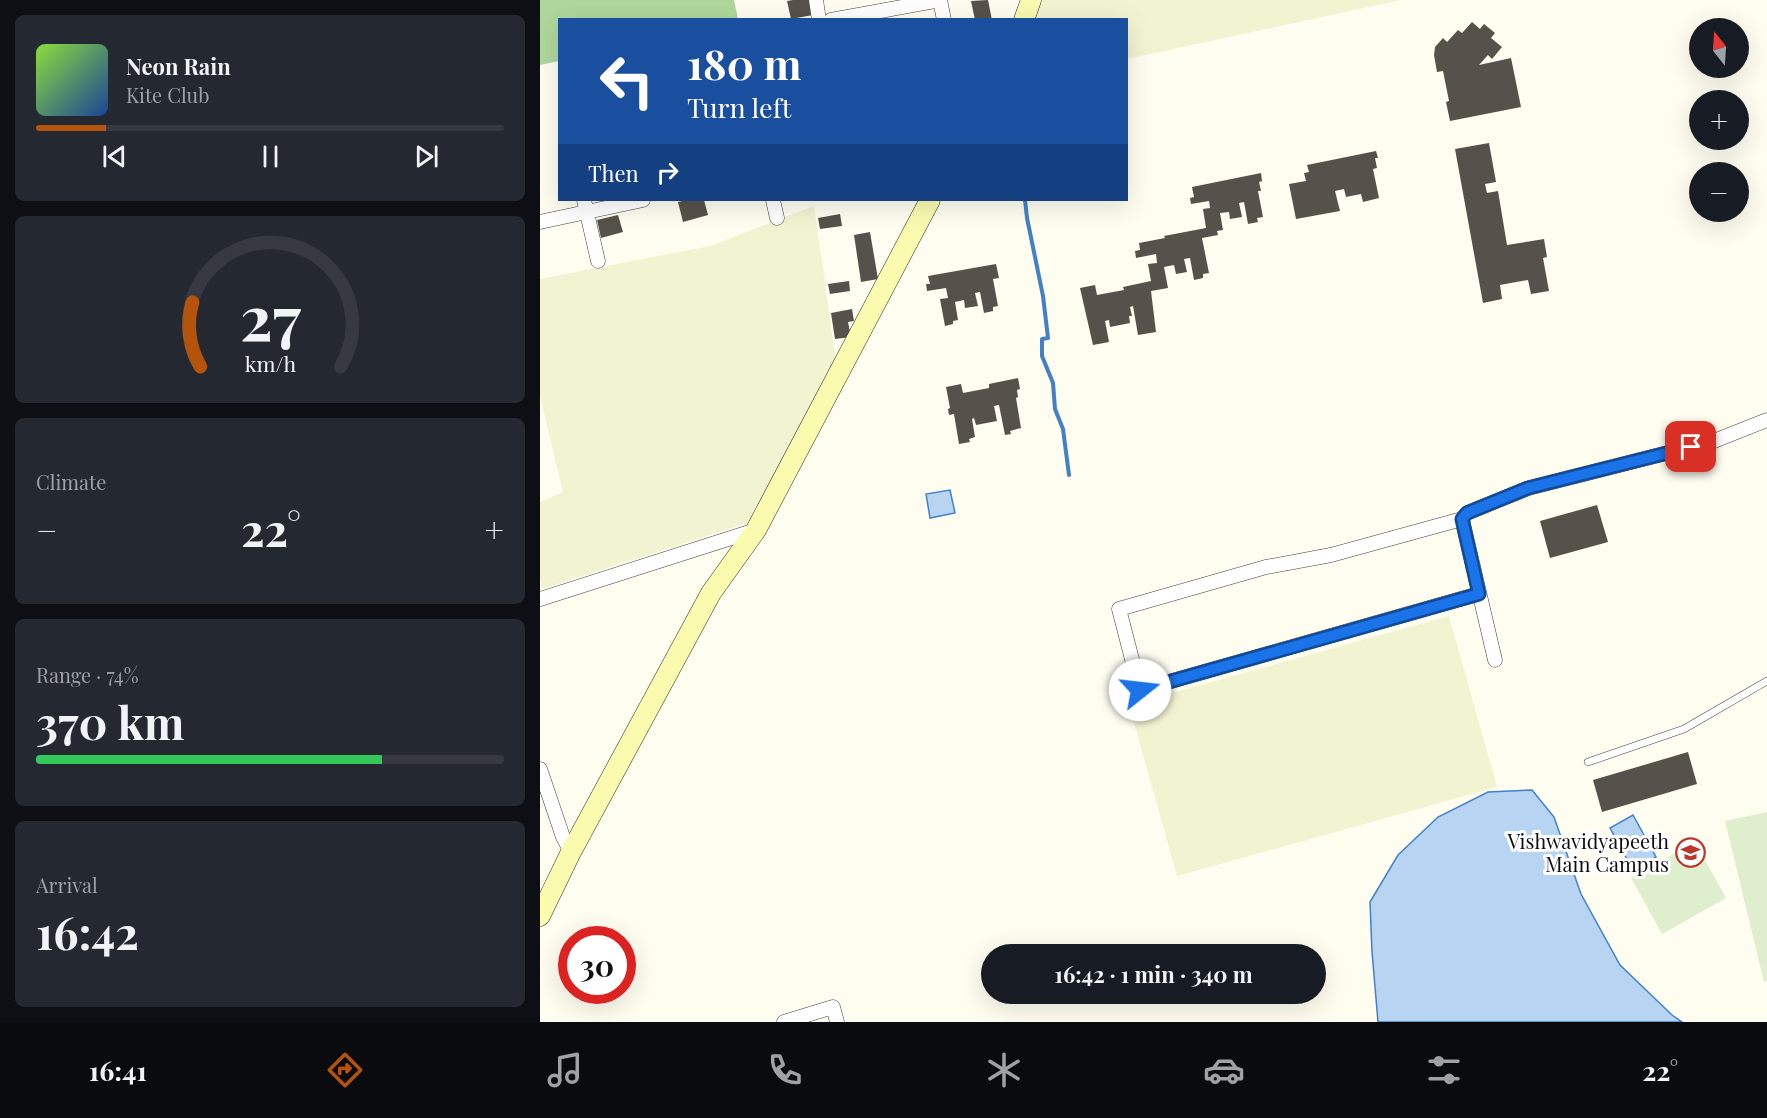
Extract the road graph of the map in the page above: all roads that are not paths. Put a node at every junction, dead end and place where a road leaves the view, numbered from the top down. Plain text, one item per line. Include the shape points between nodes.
1 (816, 0) edge
2 (940, 0) edge
3 (1030, 0) edge
4 (878, 10) edge
5 (819, 18) edge
6 (840, 18) edge
7 (944, 18) edge
8 (1025, 18) edge
9 (634, 201) edge
10 (773, 201) edge
11 (929, 201) edge
12 (586, 206) edge
13 (777, 218) dead end
14 (540, 222) edge
15 (598, 261) dead end
16 (1767, 420) edge
17 (1462, 519) junction
18 (756, 530) junction
19 (1479, 594) junction
20 (540, 599) edge
21 (1495, 660) dead end
22 (1767, 681) edge
23 (1588, 762) dead end
24 (540, 769) edge
25 (571, 852) junction
26 (540, 916) edge
27 (784, 1022) edge
28 (837, 1022) edge

1 - 5 street
2 - 4 street
2 - 7 street
3 - 8 main road
4 - 6 street
9 - 12 street
10 - 13 street
11 - 18 main road
12 - 14 street
12 - 15 street
16 - 17 street via 1714,441 1528,488 1467,513
17 - 19 street
17 - 19 street via 1331,555 1266,567 1119,609 1140,690
18 - 20 street
18 - 25 main road via 711,592
19 - 21 street
22 - 23 lane via 1684,729
24 - 25 street
25 - 26 main road
27 - 28 street via 833,1007

